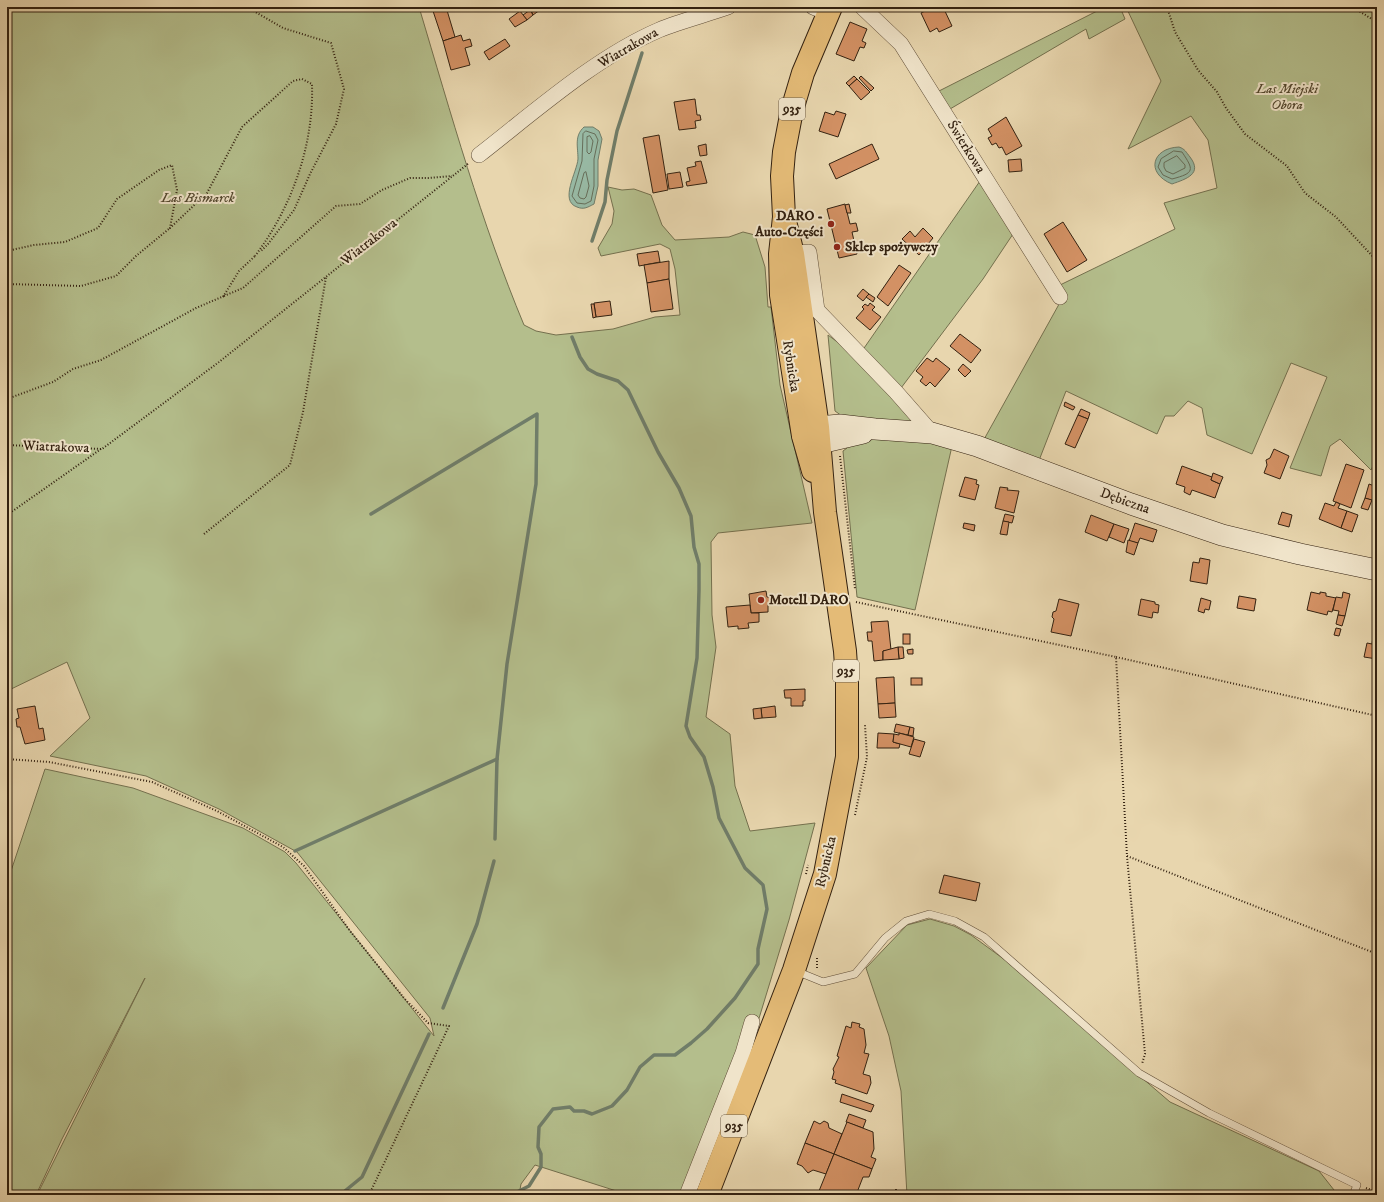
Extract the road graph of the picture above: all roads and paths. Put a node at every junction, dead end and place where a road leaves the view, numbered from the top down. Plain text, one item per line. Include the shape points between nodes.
1 (239, 7) edge
2 (728, 7) edge
3 (862, 7) edge
4 (1167, 7) edge
5 (1352, 7) edge
6 (824, 9) edge
7 (1377, 22) edge
8 (479, 155) joint
9 (453, 176) junction
10 (170, 228) junction
11 (7, 251) edge
12 (786, 254) junction
13 (255, 256) junction
14 (1377, 261) edge
15 (326, 276) junction
16 (7, 284) edge
17 (223, 297) junction
18 (1060, 297) dead end
19 (7, 399) edge
20 (932, 433) junction
21 (814, 434) junction
22 (7, 446) edge
23 (102, 449) junction
24 (7, 515) edge
25 (204, 534) dead end
26 (1377, 570) edge
27 (839, 604) junction
28 (1116, 657) junction
29 (1377, 716) edge
30 (7, 758) edge
31 (1127, 856) junction
32 (810, 858) dead end
33 (804, 878) dead end
34 (1377, 954) edge
35 (794, 970) junction
36 (752, 1022) dead end
37 (1139, 1073) junction
38 (896, 1189) dead end
39 (369, 1195) edge
40 (687, 1195) edge
41 (707, 1195) edge
42 (896, 1195) edge
43 (1353, 1195) edge

1 - 13 path via 252,10 283,28 331,43 344,89 336,124 294,210 268,244
2 - 8 street, Wiatrakowa via 659,30 618,51
3 - 18 street, Świerkowa via 901,44
4 - 14 path via 1175,32 1198,70 1217,92 1245,134 1287,166 1305,193 1336,217
5 - 7 path
6 - 12 main road, Rybnicka / 935 via 788,128 782,176
8 - 9 path, Wiatrakowa
9 - 15 path, Wiatrakowa
9 - 17 path via 410,178 382,190 360,204 336,206 243,288
10 - 11 path via 177,190 172,165 159,170 117,199 98,228 65,242
10 - 13 path via 207,193 242,127 282,89 293,81 302,79 312,84 306,148 296,183 284,211
10 - 16 path via 116,276 81,286
12 - 20 street via 809,252 817,310
12 - 21 main road, Rybnicka / 935 via 784,315
13 - 17 path via 239,271
15 - 23 path, Wiatrakowa via 213,367
15 - 25 path via 304,412 290,465
17 - 19 path via 196,308 101,360 73,369 53,382
20 - 21 street, Dębiczna via 875,429 849,438
20 - 26 street, Dębiczna via 977,446 1131,504 1222,534
21 - 27 main road, Rybnicka / 935
22 - 23 path, Wiatrakowa
23 - 24 path
27 - 28 path via 855,602
27 - 35 main road, Rybnicka / 935 via 847,681 847,757 825,874
28 - 29 path
28 - 31 path
30 - 39 path via 49,762 152,782 217,811 283,847 304,866 350,931 404,998 428,1023 449,1026
31 - 34 path
31 - 37 path via 1145,1054
32 - 33 path
35 - 37 lane via 823,982 855,974 885,938 906,921 929,914 955,921 984,937
35 - 41 main road, Rybnicka / 935
36 - 40 street via 743,1054
37 - 43 lane via 1209,1112 1357,1185
38 - 42 path

